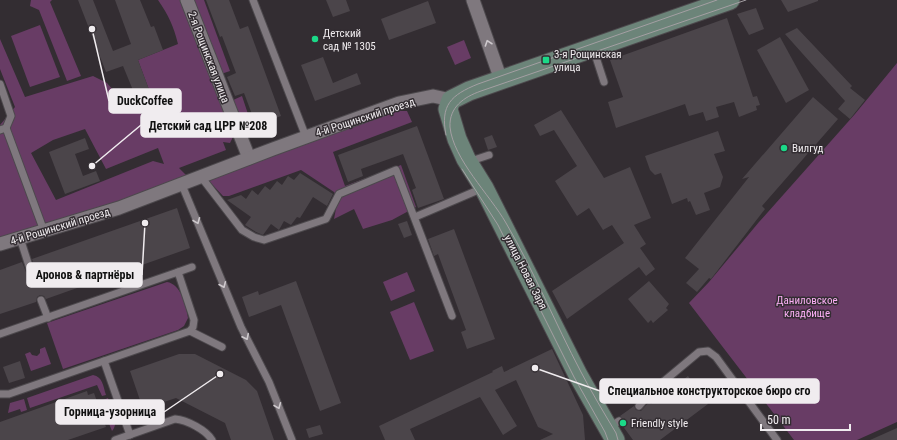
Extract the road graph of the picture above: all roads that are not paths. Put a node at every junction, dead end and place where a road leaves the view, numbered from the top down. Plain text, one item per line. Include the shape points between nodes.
1 (187, 0) edge
2 (253, 0) edge
3 (473, 0) edge
4 (730, 0) edge
5 (593, 48) junction
6 (501, 80) junction
7 (604, 82) dead end
8 (0, 84) edge
9 (451, 100) junction
10 (3, 129) edge
11 (306, 137) junction
12 (489, 155) dead end
13 (249, 158) junction
14 (468, 162) junction
15 (202, 178) junction
16 (182, 185) junction
17 (484, 188) junction
18 (415, 217) junction
19 (44, 231) junction
20 (20, 238) junction
21 (0, 244) edge
22 (192, 267) dead end
23 (30, 269) dead end
24 (178, 272) junction
25 (41, 300) dead end
26 (452, 316) dead end
27 (48, 318) junction
28 (190, 331) junction
29 (0, 334) edge
30 (222, 346) dead end
31 (104, 361) junction
32 (0, 394) edge
33 (639, 406) dead end
34 (614, 430) edge
35 (130, 435) junction
36 (115, 440) edge
37 (212, 440) edge
38 (292, 440) edge
39 (777, 440) edge

1 - 13 street, 2-я Рощинская улица
2 - 11 lane
6 -> 3 street
4 - 5 street
5 - 6 street
5 - 7 lane
6 - 9 street
8 - 10 lane via 11,116
9 - 11 street, 4-й Рощинский проезд via 433,96 399,103
9 - 14 street, улица Новая Заря via 448,109 451,121
10 - 19 lane
11 - 13 street, 4-й Рощинский проезд
12 - 14 lane
13 - 15 street, 4-й Рощинский проезд
14 - 17 street, улица Новая Заря
15 - 16 street, 4-й Рощинский проезд
15 - 18 lane via 242,230 264,240 326,219 338,194 396,170
16 - 19 street, 4-й Рощинский проезд
16 -> 38 lane via 241,328 266,377
17 - 18 lane
17 - 34 street, улица Новая Заря via 581,373
18 - 26 lane
19 - 20 street, 4-й Рощинский проезд
20 - 21 street, 4-й Рощинский проезд
20 - 23 lane
22 - 24 lane
24 - 27 lane
24 - 28 lane via 194,320
25 - 27 lane
27 - 29 lane
28 - 30 lane
28 - 31 lane
31 - 32 lane via 9,394
31 - 35 lane
33 - 39 lane via 651,392 699,352 708,351 714,354
35 - 36 lane
35 - 37 lane via 175,419 206,431

